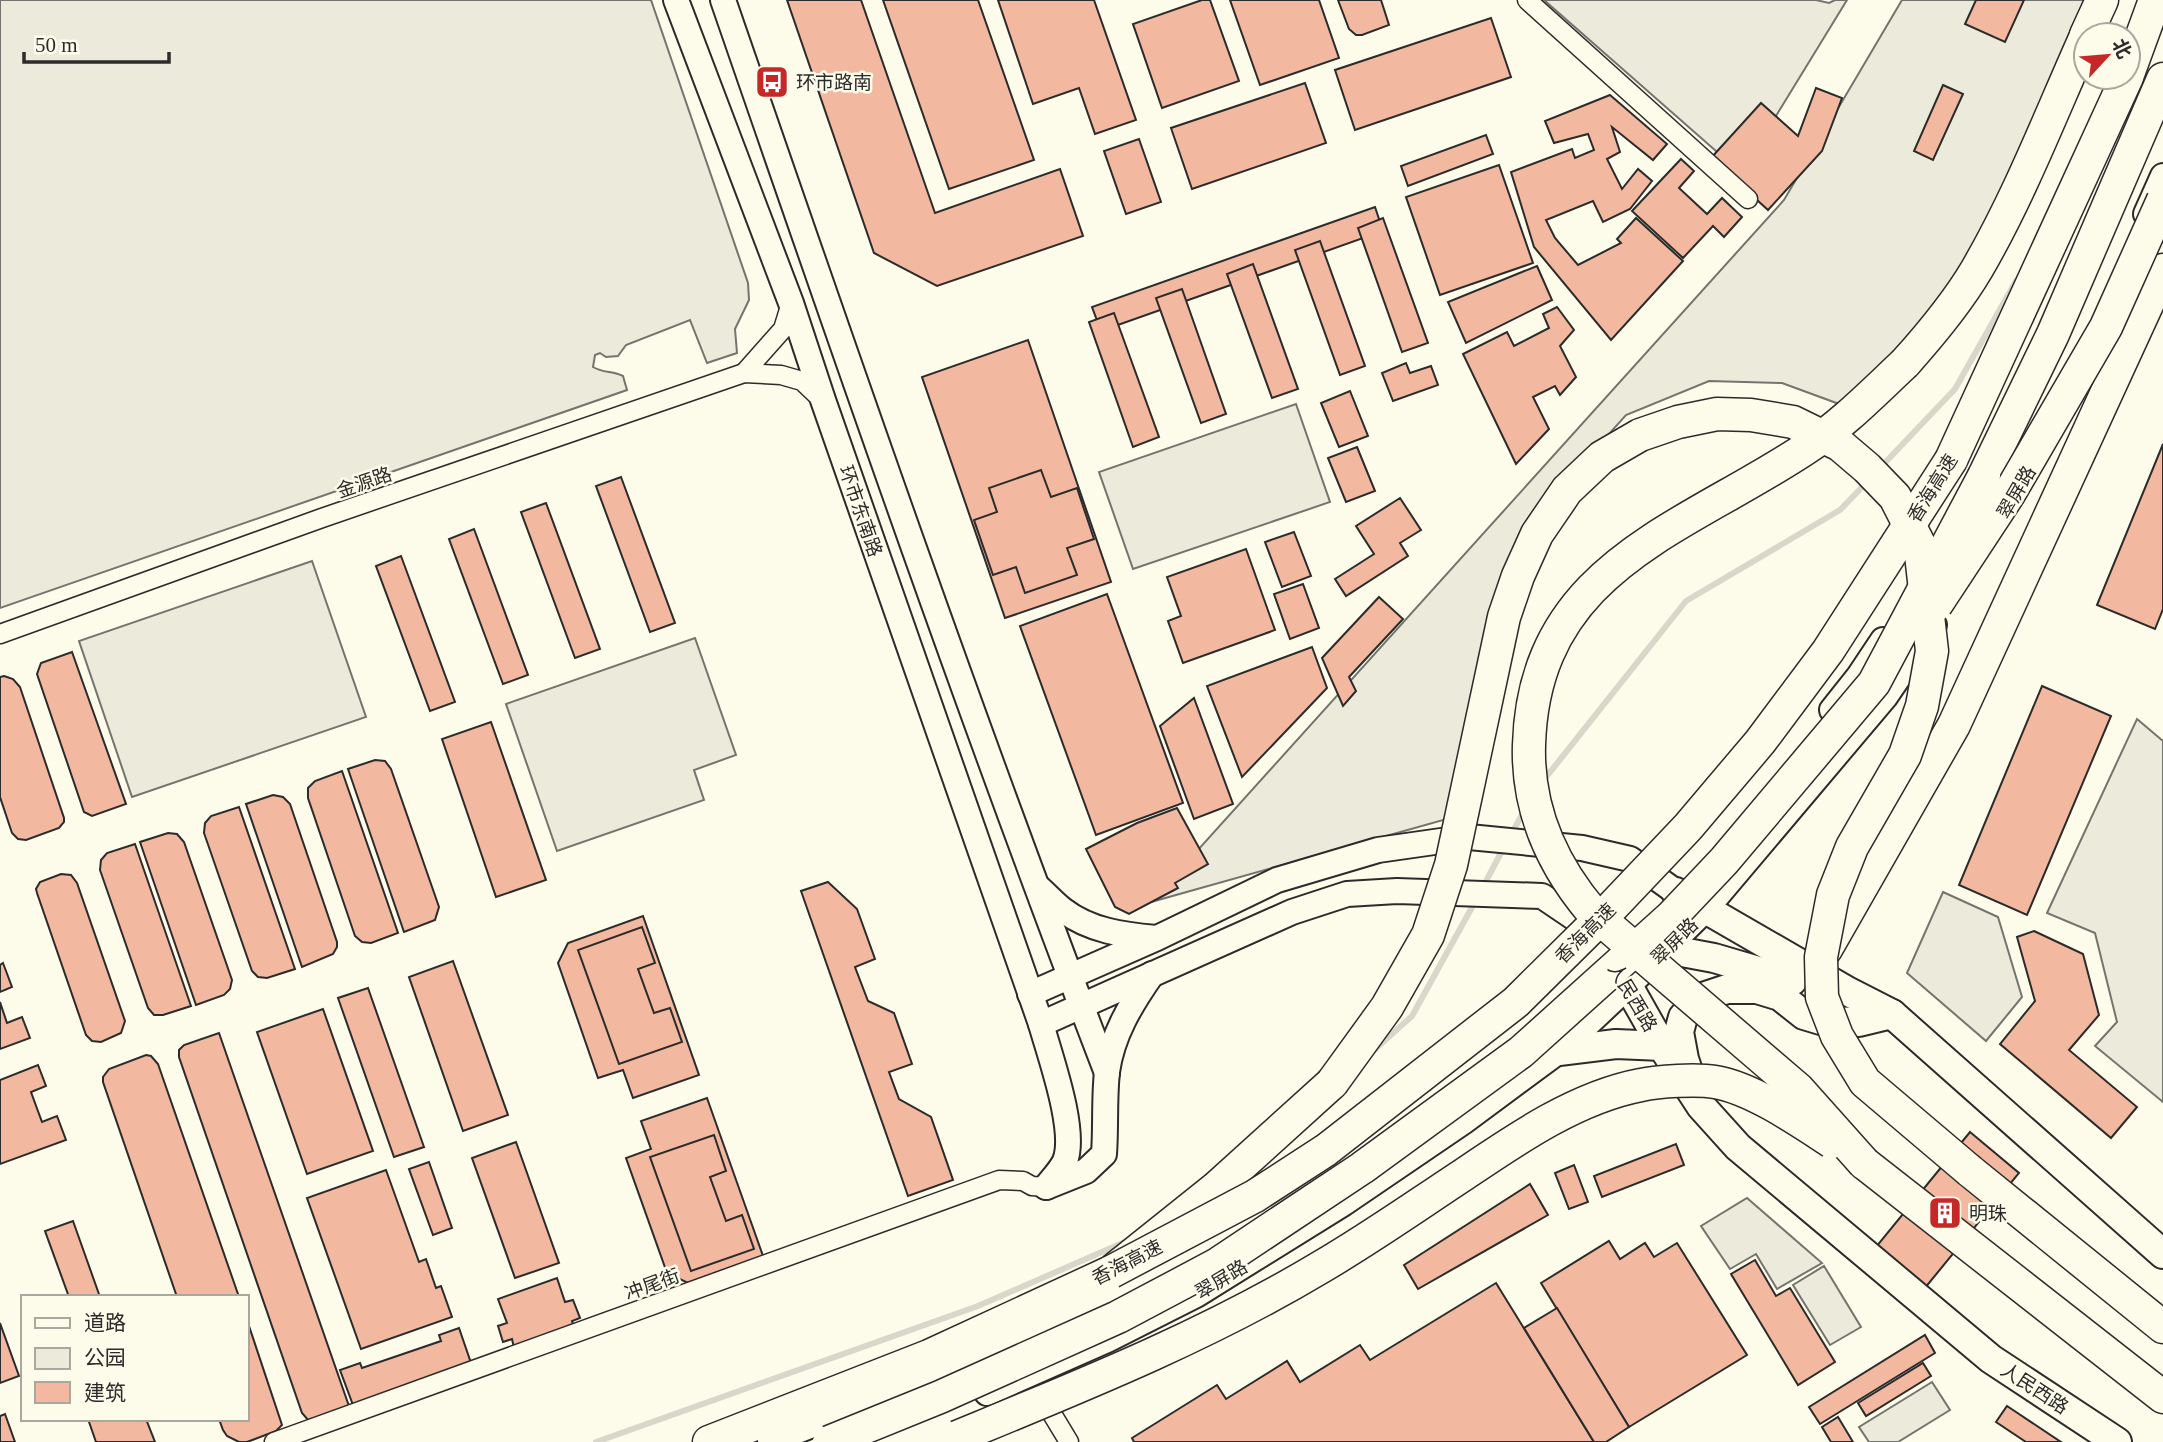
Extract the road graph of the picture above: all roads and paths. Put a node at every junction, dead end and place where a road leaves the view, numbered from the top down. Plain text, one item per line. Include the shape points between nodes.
1 (676, 0) edge
2 (723, 0) edge
3 (1527, 0) edge
4 (2102, 0) edge
5 (2155, 0) edge
6 (2092, 21) edge
7 (2142, 35) edge
8 (2072, 67) edge
9 (2163, 79) edge
10 (2163, 85) edge
11 (2120, 91) edge
12 (2163, 176) edge
13 (1748, 199) dead end
14 (2163, 200) edge
15 (2163, 270) edge
16 (791, 303) junction
17 (744, 373) junction
18 (823, 401) junction
19 (0, 634) edge
20 (1874, 683) junction
21 (1036, 884) junction
22 (1676, 892) junction
23 (1706, 909) junction
24 (1157, 938) junction
25 (1666, 949) junction
26 (1606, 954) junction
27 (1821, 957) junction
28 (1153, 973) junction
29 (1071, 977) junction
30 (1628, 986) junction
31 (1849, 992) junction
32 (1030, 993) junction
33 (1081, 1006) junction
34 (1892, 1014) junction
35 (1041, 1024) junction
36 (1662, 1046) junction
37 (1559, 1051) junction
38 (1107, 1073) junction
39 (1701, 1106) junction
40 (1864, 1163) junction
41 (1046, 1187) junction
42 (2163, 1254) edge
43 (1111, 1272) junction
44 (2163, 1327) edge
45 (1029, 1374) junction
46 (2163, 1397) edge
47 (274, 1442) edge
48 (709, 1442) edge
49 (769, 1442) edge
50 (829, 1442) edge
51 (866, 1442) edge
52 (942, 1442) edge
53 (1069, 1442) edge
54 (2117, 1442) edge

1 - 16 main road, 环市东南路
2 - 21 main road, 环市东南路
3 - 13 street
4 - 6 highway
5 - 7 highway, 香海高速
8 - 40 highway, bridge via 1977,270 1936,328 1854,411 1806,448 1660,534 1592,587 1564,621 1537,680 1529,726 1531,789 1540,825 1571,887 1593,913 1798,1088
9 - 20 highway, 香海高速, bridge via 1984,477
10 - 22 main road, 翠屏路 via 2019,423 1952,538 1858,676 1753,809
11 - 43 highway, 香海高速, bridge via 1951,460 1828,651 1697,817 1516,1002 1326,1150 1255,1196
12 - 23 main road, 翠屏路 via 2053,428 1972,569 1885,696
14 - 20 highway, bridge via 2106,327 2009,494 1935,606
15 - 27 highway via 1955,725
16 - 17 street via 783,329
16 - 18 main road, 环市东南路
17 - 18 street via 802,381
17 - 19 street, 金源路
18 - 32 main road, 环市东南路
20 - 50 highway, 香海高速, bridge via 1724,861 1671,916 1521,1052 1453,1103 1216,1265 1118,1317
21 - 24 main road via 1064,911 1096,928
21 - 29 main road, 环市东南路
22 - 23 main road
22 - 24 main road via 1630,859 1582,848 1469,837 1378,850 1278,880
22 - 26 main road, 翠屏路
23 - 25 main road, 翠屏路
23 - 31 main road
24 - 29 main road
25 - 26 main road
25 - 30 main road, 翠屏路
25 - 31 main road
26 - 28 main road, 人民西路 via 1576,919 1542,896 1397,891 1347,894 1292,912
26 - 30 main road, 人民西路
26 - 49 main road, 翠屏路 via 1533,1020 1409,1114 1241,1225 1004,1343
27 - 43 highway, bridge via 1833,895 1852,847 1905,755 1922,706 1932,651 1920,547 1895,497 1840,445 1793,422 1751,415 1717,414 1678,422 1640,435 1602,457 1567,490 1537,534 1504,617 1451,865 1428,935 1387,1007 1332,1083 1216,1188
27 - 44 highway, bridge via 1822,997 1837,1036 1865,1082
28 - 33 main road, 人民西路
28 - 38 main road via 1121,1023
29 - 32 main road
29 - 33 main road, 环市东南路
30 - 36 main road, 人民西路
30 - 37 main road, 翠屏路
31 - 34 main road
32 - 35 main road, 环市东南路
33 - 35 main road, 人民西路
33 - 38 main road, 环市东南路
34 - 39 main road via 1859,1022 1824,1021 1804,1016 1780,996 1757,989 1727,989 1703,997 1683,1017 1679,1032
34 - 42 main road
35 - 41 main road, 环市东南路 via 1069,1139 1065,1161
36 - 37 main road via 1616,1044
36 - 39 main road, 人民西路
37 - 45 main road, 翠屏路 via 1344,1202 1196,1295
38 - 41 main road via 1104,1154 1086,1171
39 - 54 main road, 人民西路 via 1738,1147 1991,1359
40 - 46 highway
40 - 52 highway, bridge via 1742,1090 1714,1081 1641,1084 1581,1105 1523,1135 1321,1268 1200,1332 1085,1385
41 - 47 street, 冲尾街 via 999,1180
43 - 48 highway, 香海高速 via 929,1356
45 - 51 main road, 翠屏路
45 - 53 street

